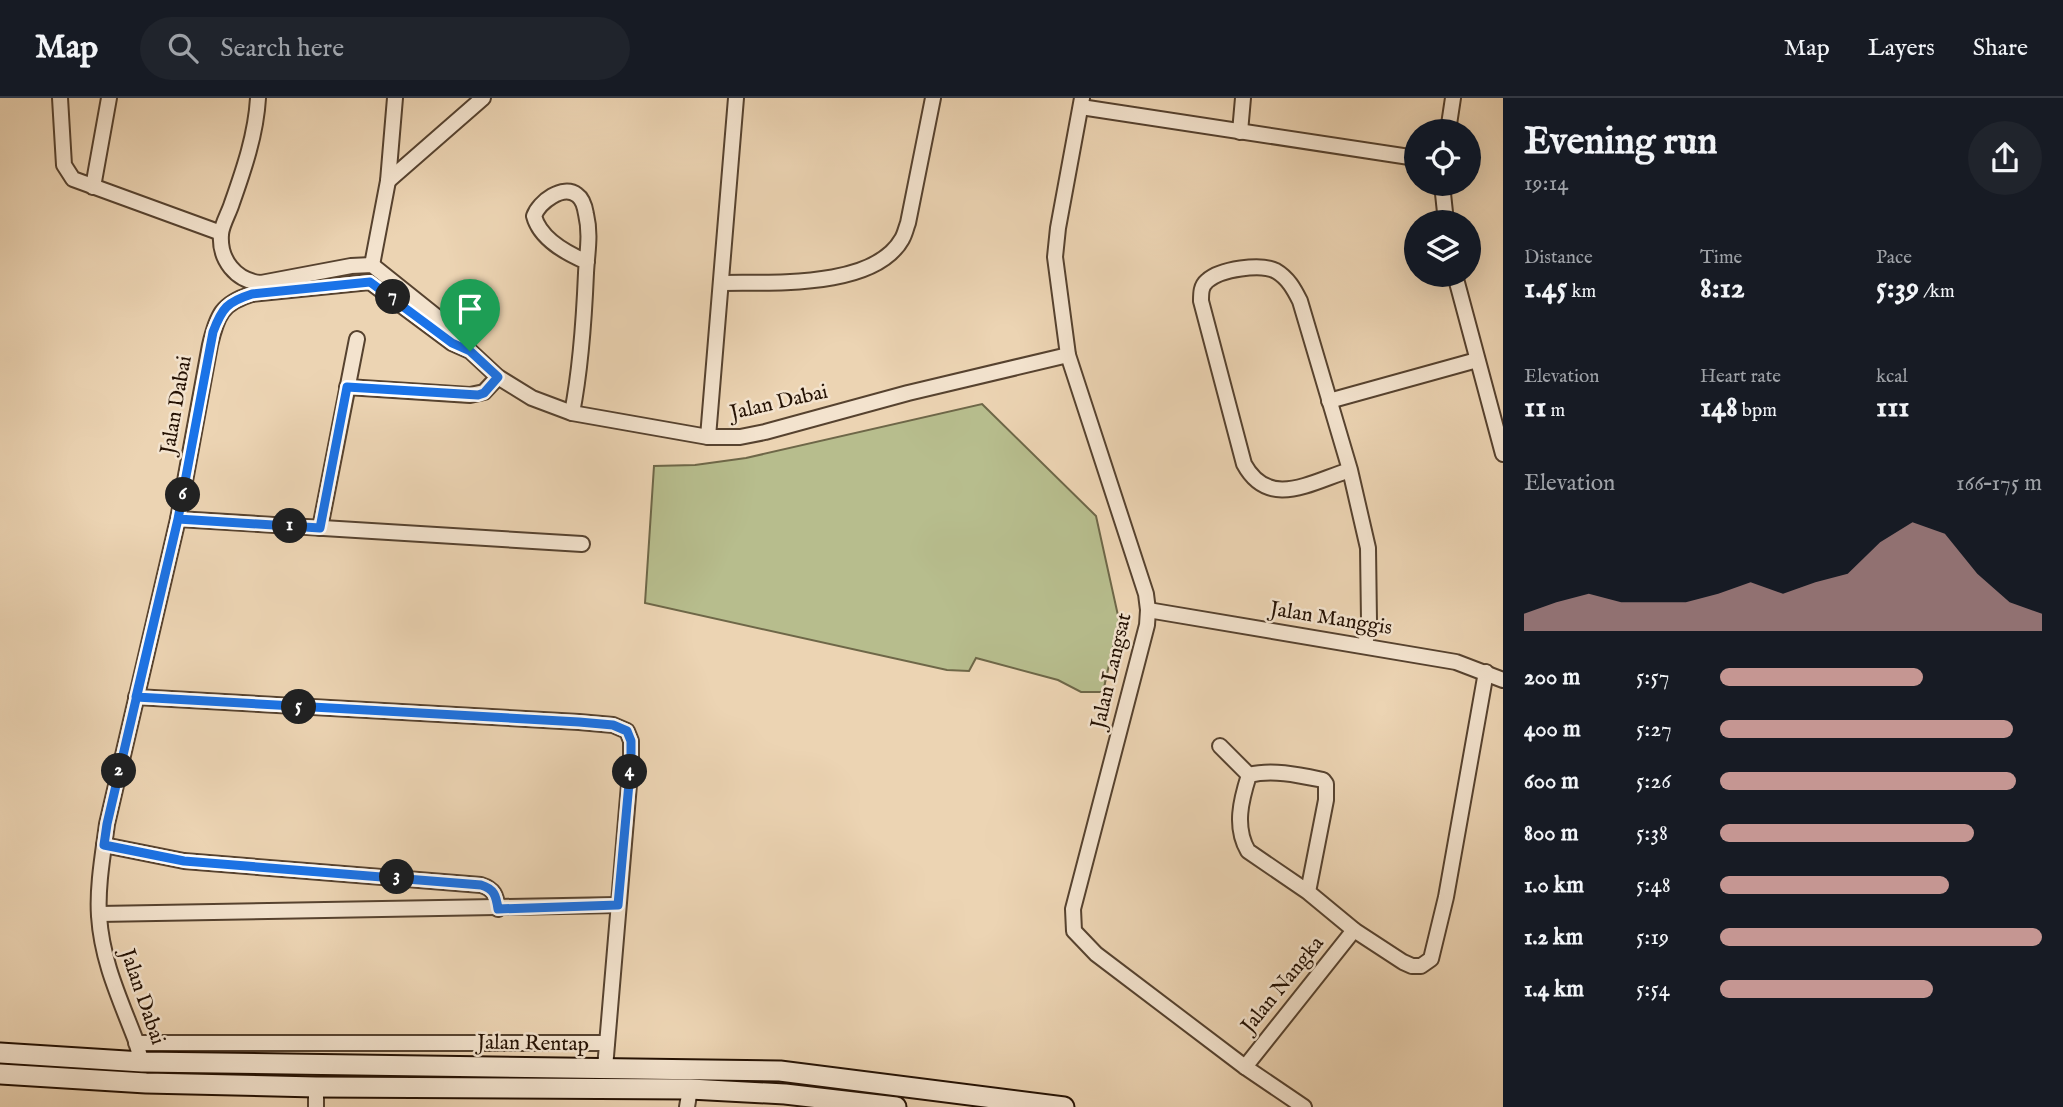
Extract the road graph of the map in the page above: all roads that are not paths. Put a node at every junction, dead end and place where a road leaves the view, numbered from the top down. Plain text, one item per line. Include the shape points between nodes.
1 (60, 98) edge
2 (109, 98) edge
3 (258, 98) edge
4 (395, 98) edge
5 (483, 98) edge
6 (736, 98) edge
7 (933, 98) edge
8 (1243, 98) edge
9 (1453, 98) edge
10 (1081, 102) edge
11 (1450, 119) edge
12 (1240, 132) junction
13 (1404, 156) edge
14 (388, 181) junction
15 (93, 187) junction
16 (221, 233) junction
17 (587, 262) junction
18 (372, 265) junction
19 (722, 283) junction
20 (1458, 287) edge
21 (356, 339) dead end
22 (470, 351) junction
23 (1068, 355) junction
24 (1477, 360) junction
25 (498, 377) junction
26 (347, 387) junction
27 (1329, 401) junction
28 (572, 413) junction
29 (708, 437) junction
30 (1503, 454) edge
31 (1350, 470) junction
32 (178, 519) junction
33 (320, 528) junction
34 (582, 544) dead end
35 (1148, 610) junction
36 (1365, 646) junction
37 (1486, 672) junction
38 (1503, 680) edge
39 (136, 697) junction
40 (1220, 746) dead end
41 (1249, 775) junction
42 (104, 845) junction
43 (1308, 892) junction
44 (618, 905) junction
45 (498, 909) junction
46 (99, 914) junction
47 (1354, 930) junction
48 (607, 1043) junction
49 (139, 1052) junction
50 (0, 1053) edge
51 (1245, 1067) junction
52 (605, 1068) junction
53 (0, 1074) edge
54 (316, 1087) junction
55 (689, 1098) edge
56 (316, 1107) edge
57 (896, 1107) edge
58 (1064, 1107) edge
59 (1304, 1107) edge

1 - 15 street via 64,165 73,179
2 - 15 street
3 - 16 street via 253,137
4 - 14 street
5 - 14 street
6 - 19 street
7 - 19 street via 908,223 902,240 887,256 838,276 808,281
8 - 12 street
9 - 11 street
10 - 12 street
10 - 23 street, Jalan Langsat via 1055,257
12 - 13 street
14 - 18 street
15 - 16 street
16 - 18 street via 228,264 250,282
17 - 17 street via 561,249 540,228 534,216 549,197 568,192 583,203 590,248
17 - 28 street via 583,343
18 - 22 street via 457,333
19 - 29 street
20 - 24 street
21 - 26 street
22 - 25 street, Jalan Dabai
22 - 32 street, Jalan Dabai via 452,343 370,282 236,299 225,306 213,332
23 - 29 street, Jalan Dabai via 765,432
23 - 35 street, Jalan Langsat
24 - 27 street
24 - 30 street
25 - 26 street via 484,393 470,395
25 - 28 street, Jalan Dabai via 532,398
26 - 33 street
27 - 31 street
27 - 31 street via 1300,301 1287,279 1261,267 1225,272 1208,280 1201,289 1201,301 1251,477 1277,491
28 - 29 street, Jalan Dabai
31 - 36 street via 1368,548
32 - 33 street
32 - 39 street, Jalan Dabai
33 - 34 street
35 - 36 street, Jalan Manggis
35 - 51 street, Jalan Langsat via 1073,909 1074,931 1096,954
36 - 37 street, Jalan Manggis
37 - 38 street, Jalan Manggis
37 - 47 street via 1431,959 1412,966
39 - 42 street, Jalan Dabai
39 - 44 street via 579,722 627,731 631,761
40 - 41 street
41 - 43 street via 1240,814 1243,842 1254,856
41 - 43 street via 1277,773 1326,784
42 - 45 street via 184,861 481,885 495,893
42 - 46 street, Jalan Dabai
43 - 47 street
44 - 45 street
44 - 48 street
45 - 46 street
46 - 49 street, Jalan Dabai via 111,980
47 - 51 street, Jalan Nangka
48 - 49 street
48 - 52 street
49 - 50 main road, Jalan Rentap
49 - 52 main road, Jalan Rentap
51 - 59 street, Jalan Langsat
52 - 58 main road, Jalan Rentap via 780,1071
53 - 54 main road, Jalan Rentap
54 - 55 main road, Jalan Rentap
54 - 56 street
55 - 57 main road, Jalan Rentap via 785,1094

